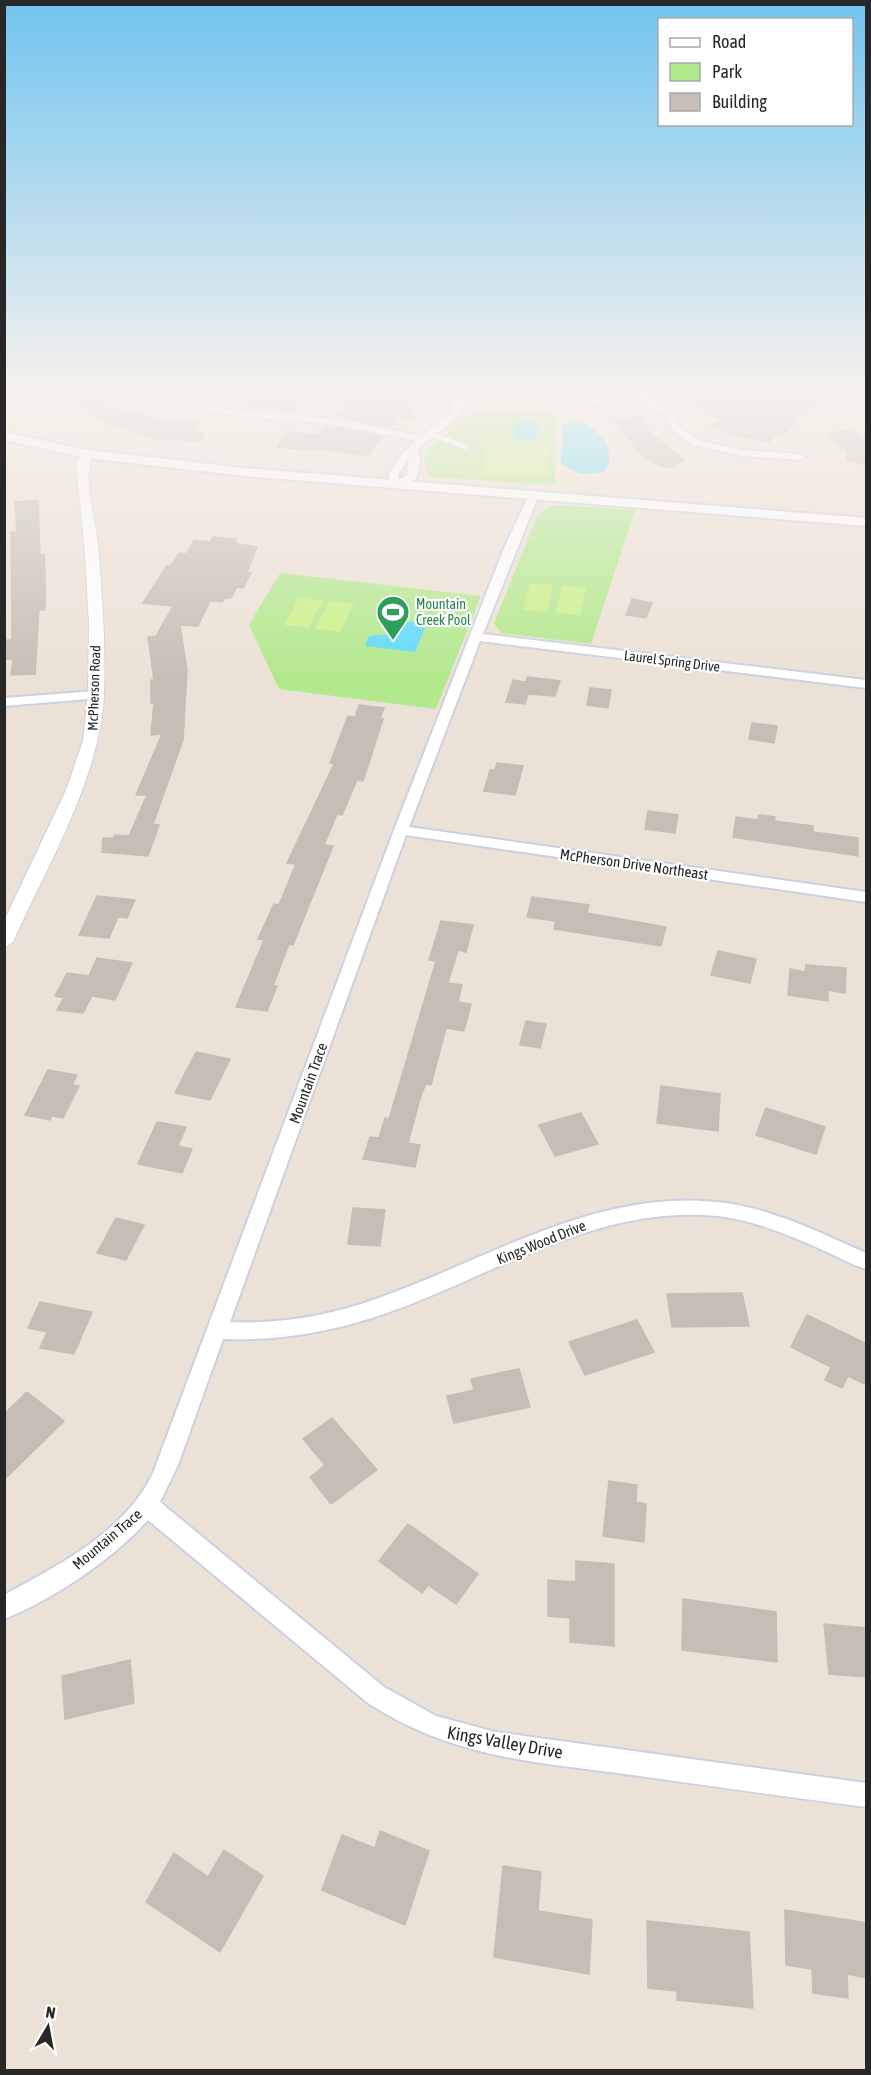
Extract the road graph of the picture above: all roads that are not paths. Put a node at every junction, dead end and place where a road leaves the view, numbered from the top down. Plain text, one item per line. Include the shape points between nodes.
1 (84, 487) edge
2 (406, 487) edge
3 (533, 497) junction
4 (867, 522) edge
5 (477, 637) junction
6 (867, 684) edge
7 (96, 695) junction
8 (4, 702) edge
9 (401, 830) junction
10 (867, 897) edge
11 (4, 942) edge
12 (867, 1261) edge
13 (215, 1330) junction
14 (147, 1505) junction
15 (4, 1608) edge
16 (867, 1795) edge

1 - 7 street, McPherson Road via 95,586
2 - 3 main road
3 - 4 main road
3 - 5 street, Mountain Trace
5 - 6 street, Laurel Spring Drive
5 - 9 street, Mountain Trace
7 - 8 street
7 - 11 street, McPherson Road via 92,741 85,764
9 - 10 street, McPherson Drive Northeast
9 - 13 street, Mountain Trace
12 - 13 street, Kings Wood Drive via 758,1217 716,1209 635,1210 593,1221 375,1308 284,1330
13 - 14 street, Mountain Trace via 167,1465
14 - 15 street, Mountain Trace via 60,1577
14 - 16 street, Kings Valley Drive via 376,1695 410,1718 447,1734

